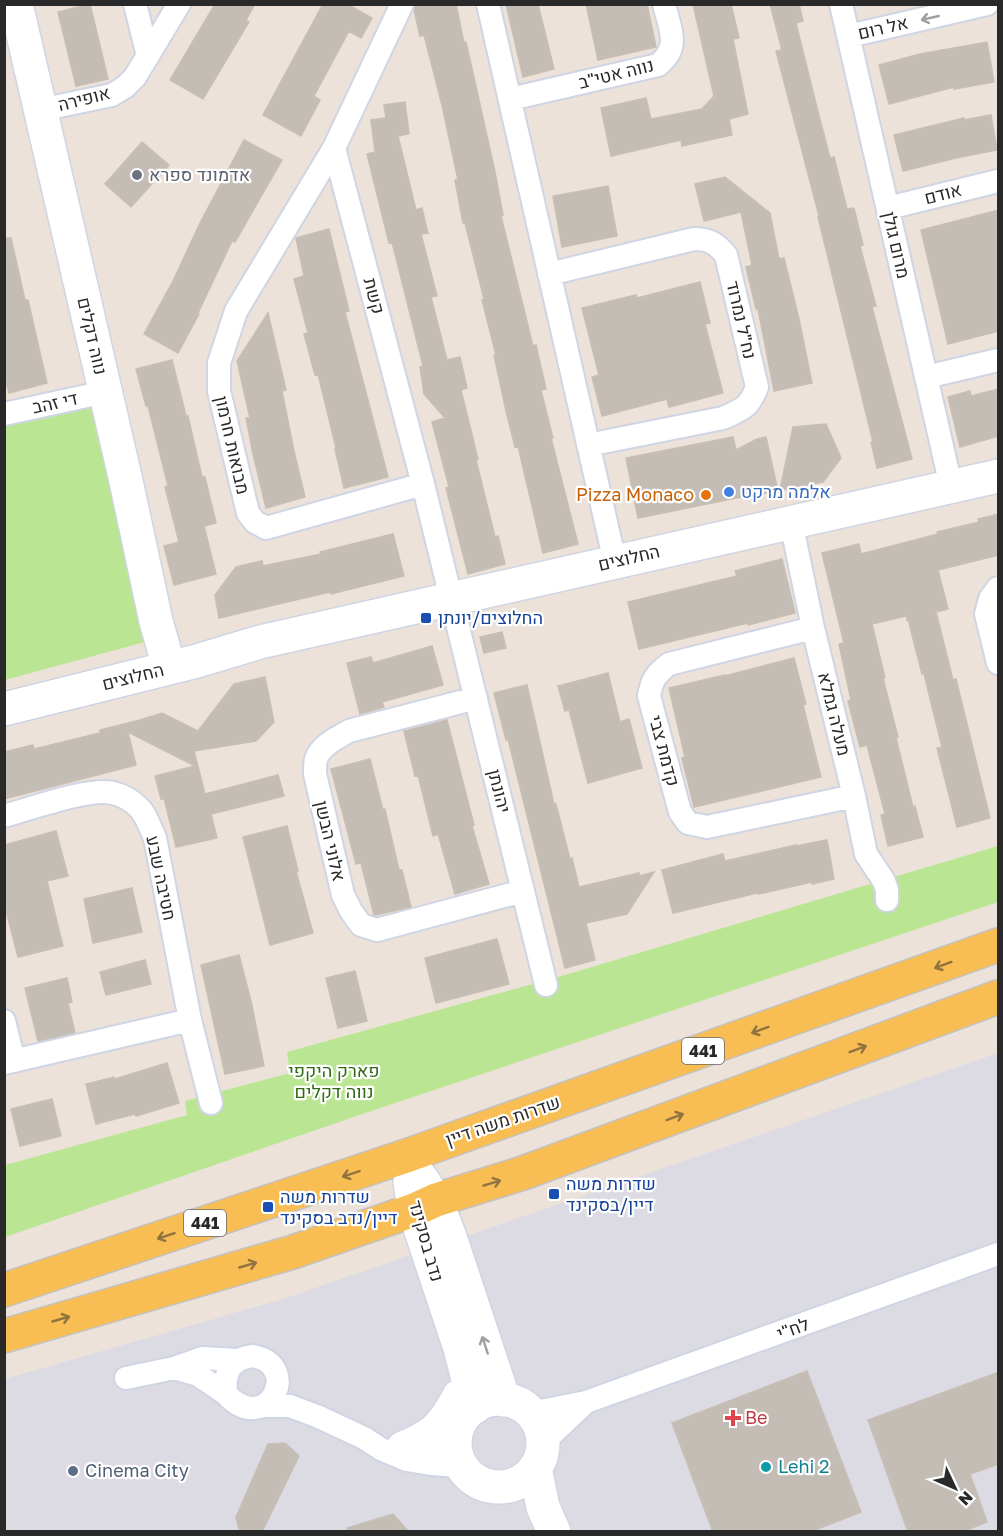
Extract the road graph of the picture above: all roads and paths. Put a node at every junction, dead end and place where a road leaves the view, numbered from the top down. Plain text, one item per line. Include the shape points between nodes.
1 (16, 4) edge
2 (135, 4) edge
3 (179, 4) edge
4 (402, 4) edge
5 (488, 4) edge
6 (664, 4) edge
7 (841, 4) edge
8 (987, 4) edge
9 (849, 36) junction
10 (148, 56) junction
11 (510, 99) junction
12 (40, 110) junction
13 (334, 148) junction
14 (999, 181) edge
15 (888, 208) junction
16 (549, 274) junction
17 (999, 360) edge
18 (926, 377) junction
19 (105, 392) junction
20 (4, 414) edge
21 (588, 446) junction
22 (999, 476) edge
23 (423, 484) junction
24 (951, 486) junction
25 (791, 522) junction
26 (615, 562) junction
27 (999, 588) edge
28 (452, 598) junction
29 (813, 628) junction
30 (167, 661) junction
31 (999, 663) edge
32 (4, 690) edge
33 (476, 698) junction
34 (4, 709) edge
35 (854, 796) junction
36 (4, 816) edge
37 (523, 891) junction
38 (887, 895) dead end
39 (999, 945) edge
40 (546, 982) dead end
41 (999, 997) edge
42 (190, 1020) junction
43 (4, 1021) edge
44 (9, 1062) edge
45 (210, 1098) dead end
46 (406, 1155) junction
47 (425, 1205) junction
48 (999, 1254) edge
49 (4, 1290) edge
50 (4, 1336) edge
51 (462, 1356) junction
52 (237, 1360) junction
53 (174, 1368) junction
54 (278, 1377) junction
55 (126, 1378) dead end
56 (226, 1394) junction
57 (586, 1402) junction
58 (501, 1405) junction
59 (263, 1406) junction
60 (319, 1417) junction
61 (364, 1438) junction
62 (404, 1448) junction
63 (458, 1453) junction
64 (539, 1457) junction
65 (502, 1487) junction
66 (534, 1532) edge
67 (554, 1532) edge

1 - 12 street, נווה דקלים
2 - 10 street
3 - 10 street, אופירה
4 - 13 street
5 - 11 street
6 - 11 street, נווה אטי"ב via 673,43 668,57 658,65
7 - 9 street, מרום גולן
8 -> 9 street, אל רום
9 - 15 street, מרום גולן
10 - 12 street, אופירה via 125,87 112,94
11 - 16 street
12 - 19 street, נווה דקלים
13 - 23 street, קשת
13 - 23 street, מבואות חרמון via 236,311 219,363 219,391 248,513 266,528
14 - 15 street, אודם
15 - 18 street, מרום גולן
16 - 21 street
16 - 21 street, נח"ל נמרוד via 694,239 708,239 726,255 757,387 752,401 723,418
17 - 18 street
18 - 24 street, מרום גולן
19 - 20 street, די זהב
19 - 30 street, נווה דקלים
21 - 26 street
22 - 24 street, החלוצים
23 - 28 street, קשת
24 - 25 street, החלוצים
25 - 26 street, החלוצים
25 - 29 street, מעלה גמלא
26 - 28 street, החלוצים
27 - 31 street via 990,599 986,614
28 - 30 street, החלוצים via 260,642 194,649
28 - 33 street, יהונתן
29 - 35 street, מעלה גמלא
29 - 35 street, קדמת צבי via 669,664 651,682 649,696 680,812 688,822 707,827
30 - 32 street, החלוצים via 126,662
30 - 34 street, החלוצים
33 - 37 street, יהונתן
33 - 37 street, אלוני הבשן via 349,731 322,748 315,774 343,896 361,925 377,930
35 - 38 street, מעלה גמלא via 866,854 884,881
36 - 42 street, חטיבה שבע via 88,793 111,792 138,806 154,838
37 - 40 street, יהונתן
39 -> 46 main road, שדרות משה דיין / 441
47 -> 41 main road via 523,1173
42 - 44 street
42 - 45 street, חטיבה שבע
43 - 44 street
46 - 47 street, נדב בסקינד
46 -> 49 main road, שדרות משה דיין / 441
50 -> 47 main road via 293,1252
47 - 51 street, נדב בסקינד
58 -> 47 street, נדב בסקינד via 450,1237
48 - 57 street, לח"י
51 - 58 street, נדב בסקינד
51 - 62 street via 462,1390 448,1416 434,1432
52 - 53 street via 202,1358
52 - 54 street via 262,1357
52 - 56 street via 226,1375
53 - 55 street
53 - 56 street via 198,1376
54 - 59 street via 276,1394
54 - 60 street via 298,1391
56 - 59 street via 246,1408
57 - 58 street, לח"י via 541,1411
57 - 64 street, לח"י via 550,1436
58 - 63 street via 466,1414 458,1426
58 - 64 street via 530,1412 542,1439
59 - 60 street via 290,1406
60 - 61 street
61 - 62 street
61 - 63 street via 407,1460 431,1464
62 - 63 street
63 - 65 street via 470,1477 482,1484
64 - 65 street via 525,1479
64 - 67 street via 543,1507
65 - 66 street via 516,1497

